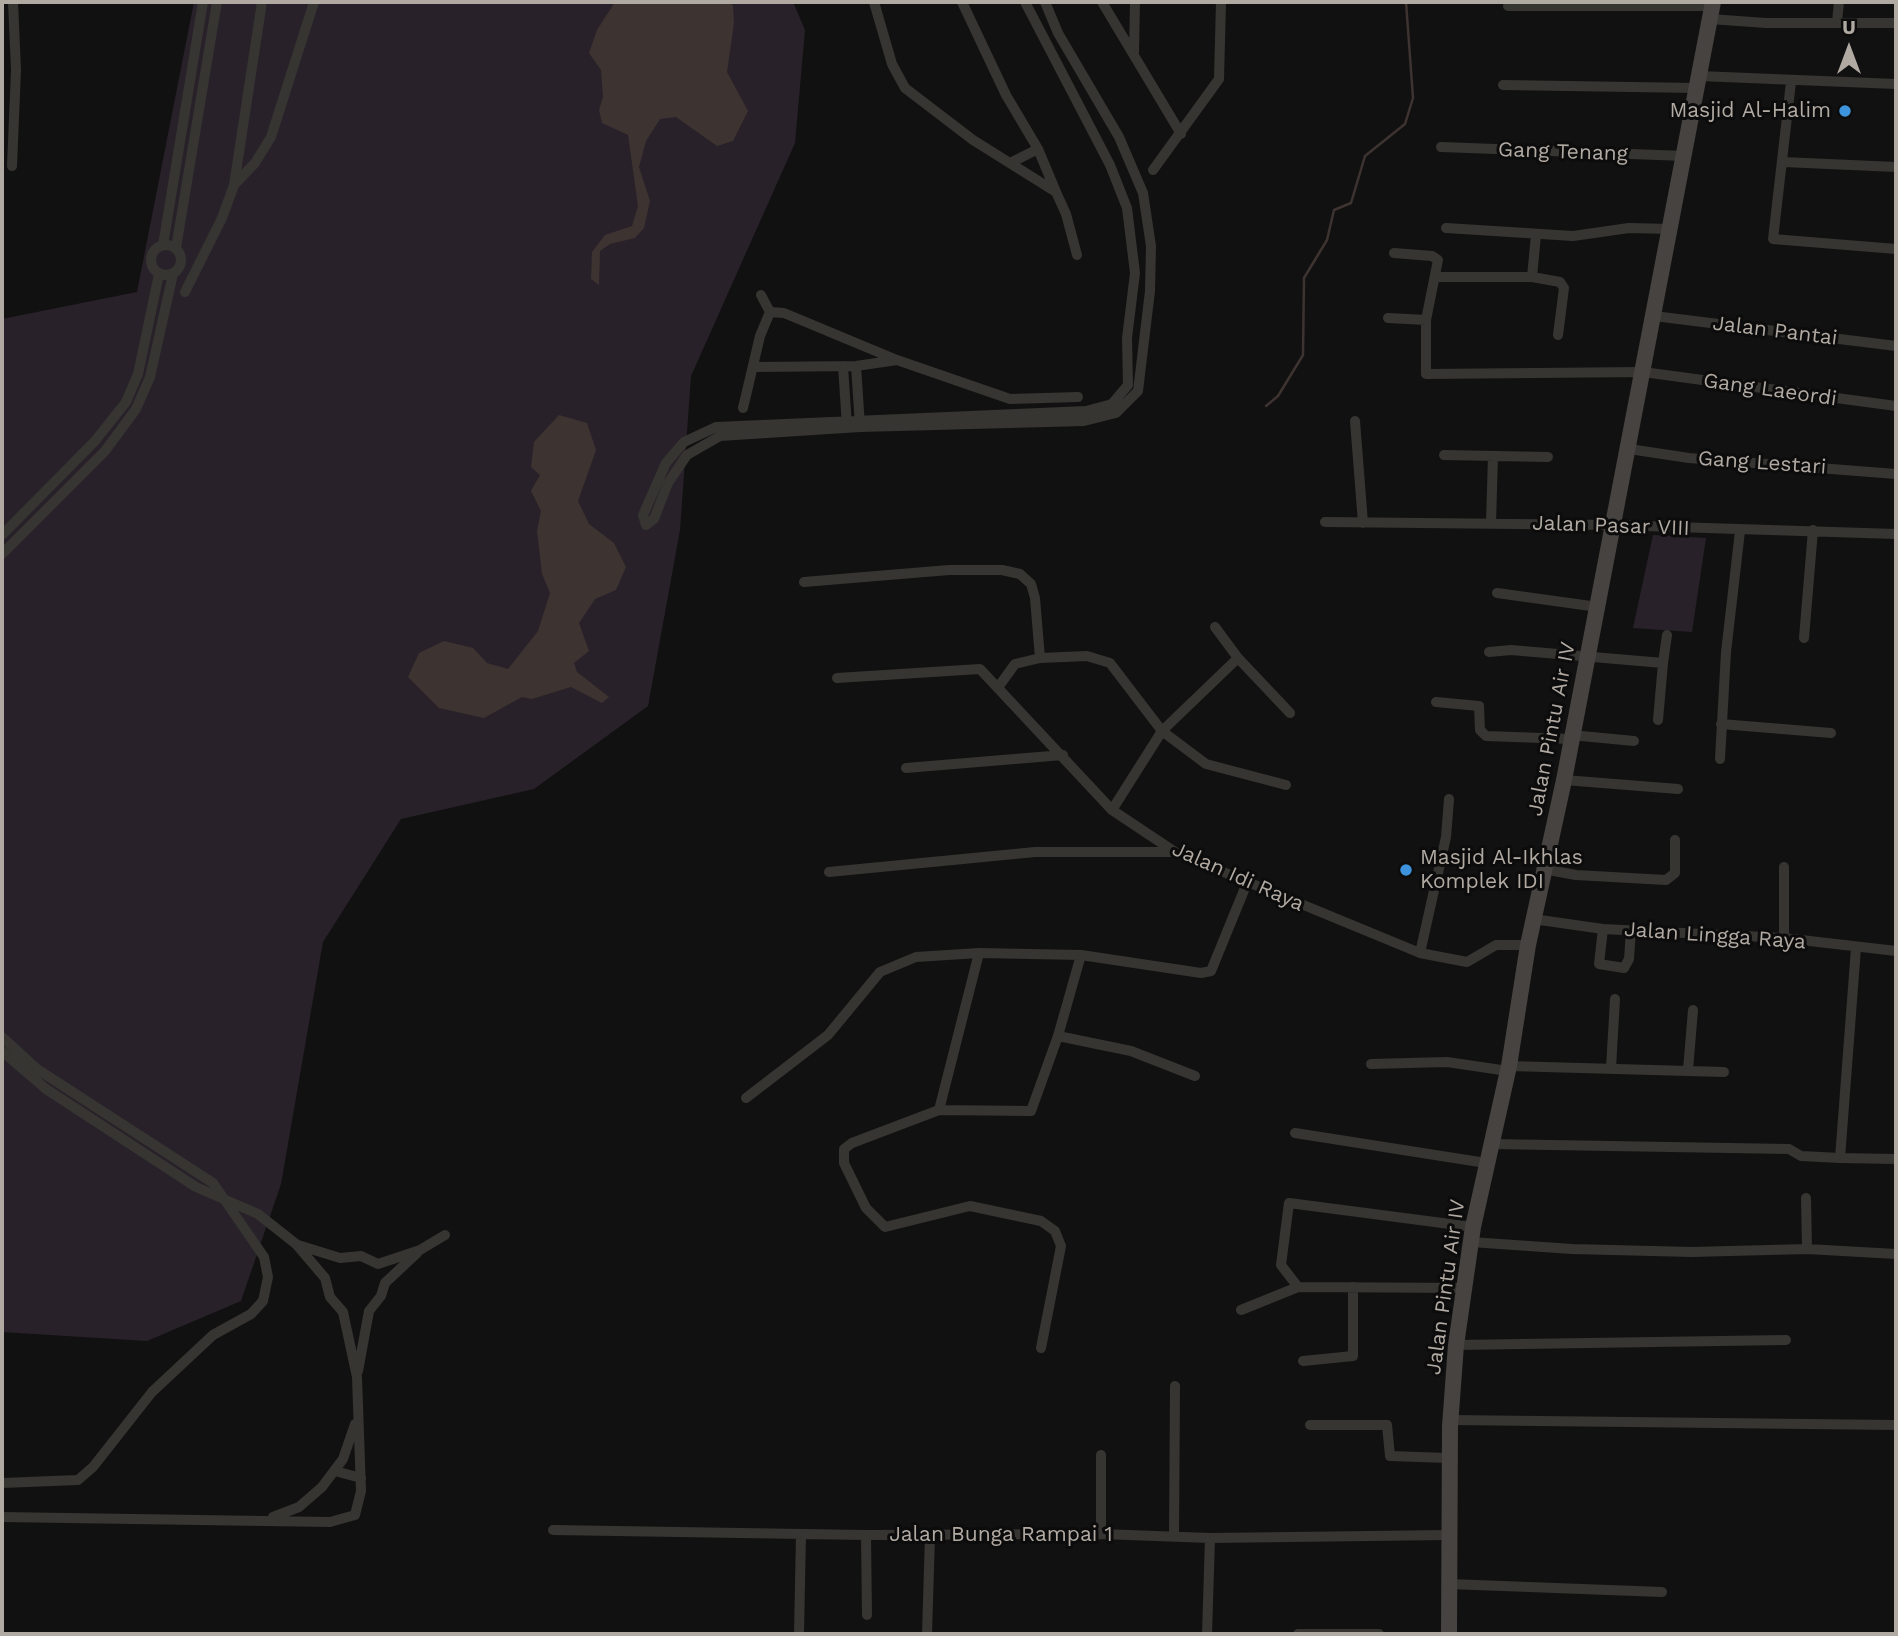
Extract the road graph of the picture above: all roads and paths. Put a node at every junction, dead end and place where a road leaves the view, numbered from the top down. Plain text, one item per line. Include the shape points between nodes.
1 (13, 2) edge
2 (203, 2) edge
3 (217, 2) edge
4 (262, 2) edge
5 (314, 2) edge
6 (874, 2) edge
7 (962, 2) edge
8 (1025, 2) edge
9 (1045, 2) edge
10 (1102, 2) edge
11 (1135, 2) edge
12 (1221, 2) edge
13 (1839, 2) edge
14 (1508, 6) dead end
15 (1712, 9) edge
16 (1837, 22) junction
17 (1896, 23) edge
18 (1134, 52) junction
19 (2, 79) edge
20 (15, 79) junction
21 (1698, 82) junction
22 (1791, 82) junction
23 (1896, 84) edge
24 (1503, 85) dead end
25 (1181, 134) junction
26 (1441, 147) dead end
27 (1038, 149) junction
28 (1685, 156) junction
29 (1783, 162) junction
30 (1010, 163) junction
31 (12, 166) dead end
32 (1896, 167) edge
33 (1153, 170) dead end
34 (234, 185) junction
35 (1056, 192) junction
36 (1446, 228) dead end
37 (1671, 229) junction
38 (1536, 235) junction
39 (163, 245) junction
40 (176, 248) junction
41 (1896, 249) edge
42 (1394, 253) dead end
43 (1077, 255) dead end
44 (159, 274) junction
45 (173, 274) junction
46 (1437, 277) junction
47 (1532, 277) junction
48 (185, 292) dead end
49 (761, 295) dead end
50 (771, 312) junction
51 (1654, 316) junction
52 (1388, 318) dead end
53 (1426, 320) junction
54 (1558, 335) dead end
55 (1127, 338) junction
56 (1142, 338) junction
57 (1896, 346) edge
58 (897, 360) junction
59 (843, 366) junction
60 (856, 366) junction
61 (754, 367) junction
62 (1643, 372) junction
63 (138, 374) junction
64 (150, 377) junction
65 (1078, 397) dead end
66 (1896, 406) edge
67 (743, 408) dead end
68 (959, 421) junction
69 (1354, 421) dead end
70 (859, 424) junction
71 (847, 425) junction
72 (1629, 449) junction
73 (1444, 455) dead end
74 (1493, 456) junction
75 (1548, 457) dead end
76 (1896, 474) edge
77 (1325, 522) dead end
78 (1363, 523) junction
79 (1491, 523) junction
80 (1612, 525) junction
81 (1813, 530) junction
82 (1740, 531) junction
83 (1896, 534) edge
84 (2, 535) edge
85 (2, 554) edge
86 (804, 582) dead end
87 (1497, 593) dead end
88 (1598, 607) junction
89 (1214, 627) dead end
90 (1667, 635) dead end
91 (1804, 638) dead end
92 (1489, 652) dead end
93 (1586, 656) junction
94 (1040, 658) junction
95 (1238, 658) junction
96 (1663, 663) junction
97 (837, 678) dead end
98 (999, 686) junction
99 (1436, 702) dead end
100 (1290, 713) dead end
101 (1658, 720) dead end
102 (1721, 724) junction
103 (1162, 731) junction
104 (1831, 733) dead end
105 (1571, 737) junction
106 (1634, 741) dead end
107 (1063, 755) junction
108 (1720, 759) dead end
109 (906, 768) dead end
110 (1564, 780) junction
111 (1286, 785) dead end
112 (1678, 789) dead end
113 (1449, 799) dead end
114 (1112, 810) junction
115 (1675, 840) dead end
116 (1175, 852) junction
117 (1784, 867) dead end
118 (1543, 869) junction
119 (829, 872) dead end
120 (1247, 883) junction
121 (1533, 919) junction
122 (1603, 929) junction
123 (1631, 930) junction
124 (1784, 939) junction
125 (1528, 945) junction
126 (1856, 948) junction
127 (1896, 951) edge
128 (979, 953) junction
129 (1420, 953) junction
130 (1081, 955) junction
131 (1615, 999) dead end
132 (1693, 1010) dead end
133 (2, 1037) edge
134 (1058, 1037) junction
135 (2, 1051) edge
136 (1371, 1064) dead end
137 (1509, 1068) junction
138 (1611, 1069) junction
139 (1688, 1070) junction
140 (1724, 1072) dead end
141 (1195, 1076) dead end
142 (746, 1098) dead end
143 (939, 1110) junction
144 (1294, 1132) dead end
145 (1491, 1144) junction
146 (1840, 1158) junction
147 (1896, 1159) edge
148 (1486, 1163) junction
149 (1806, 1198) dead end
150 (225, 1199) junction
151 (1472, 1234) junction
152 (444, 1236) dead end
153 (296, 1244) junction
154 (1807, 1249) junction
155 (420, 1250) junction
156 (1896, 1254) edge
157 (1298, 1287) junction
158 (1353, 1287) junction
159 (1465, 1288) junction
160 (1241, 1310) dead end
161 (1786, 1340) dead end
162 (1456, 1345) junction
163 (1041, 1348) dead end
164 (1303, 1361) dead end
165 (357, 1377) junction
166 (1175, 1386) dead end
167 (359, 1412) junction
168 (1450, 1420) junction
169 (1310, 1425) dead end
170 (1896, 1425) edge
171 (1101, 1455) dead end
172 (1448, 1458) junction
173 (335, 1471) junction
174 (361, 1478) junction
175 (2, 1483) edge
176 (2, 1517) edge
177 (267, 1520) junction
178 (553, 1530) dead end
179 (801, 1534) junction
180 (1101, 1534) junction
181 (866, 1535) junction
182 (930, 1535) junction
183 (1449, 1535) junction
184 (1174, 1536) junction
185 (1210, 1538) junction
186 (1449, 1584) junction
187 (1662, 1591) dead end
188 (867, 1615) dead end
189 (799, 1634) edge
190 (927, 1634) edge
191 (1207, 1634) edge
192 (1298, 1634) edge
193 (1379, 1634) edge
194 (1449, 1634) edge

1 - 20 street
2 - 39 street
3 - 40 street
4 - 34 street
5 - 34 street via 271,137
6 - 30 street via 892,64 905,88
7 - 27 street via 1006,96
8 - 55 street via 1110,165 1127,208 1135,273
9 - 56 street via 1058,33 1119,137 1143,193 1151,246
10 - 18 street
11 - 18 street
12 - 25 street via 1219,79
13 - 16 street
14 - 15 street
15 - 16 street
15 - 21 main road, Jalan Pintu Air IV
16 - 17 street
18 - 25 street
19 - 20 street
20 - 31 street
21 - 22 street
21 - 24 street
21 - 28 main road, Jalan Pintu Air IV
22 - 23 street
22 - 29 street
25 - 33 street
26 - 28 street, Gang Tenang
27 - 30 street
27 - 35 street
28 - 37 main road, Jalan Pintu Air IV
29 - 32 street
29 - 41 street via 1773,239
30 - 35 street
34 - 48 street
35 - 43 street
36 - 38 street
37 - 38 street
37 - 51 main road, Jalan Pintu Air IV
38 - 47 street
39 - 40 street
39 - 44 street via 151,258
40 - 45 street via 182,262
42 - 46 street via 1432,256 1438,260
44 - 45 street
44 - 63 street
45 - 64 street
46 - 47 street
46 - 53 street
47 - 54 street via 1560,282 1564,288
49 - 50 street
50 - 58 street via 784,313
50 - 61 street
51 - 57 street, Jalan Pantai
51 - 62 main road, Jalan Pintu Air IV
52 - 53 street
53 - 62 street, Gang Laeordi via 1426,374
55 - 56 street
55 - 68 street via 1128,385 1105,408
56 - 68 street via 1138,391 1116,413 1084,421
58 - 60 street
58 - 65 street via 1010,399
59 - 60 street
59 - 61 street
59 - 71 street
60 - 70 street
61 - 67 street
62 - 66 street, Gang Laeordi
62 - 72 main road, Jalan Pintu Air IV
63 - 64 street
63 - 84 street via 112,422
64 - 85 street via 136,409 105,451
68 - 70 street
69 - 78 street
70 - 71 street
71 - 71 street via 710,439 677,468 654,519 643,523 666,463 684,442 704,430 724,425
72 - 76 street, Gang Lestari
72 - 80 main road, Jalan Pintu Air IV
73 - 74 street
74 - 75 street
74 - 79 street
77 - 78 street, Jalan Pasar VIII
78 - 79 street, Jalan Pasar VIII
79 - 80 street, Jalan Pasar VIII
80 - 82 street, Jalan Pasar VIII
80 - 88 main road, Jalan Pintu Air IV
81 - 82 street, Jalan Pasar VIII
81 - 83 street, Jalan Pasar VIII
81 - 91 street
82 - 102 street
86 - 94 street via 949,570 1020,574 1031,584 1035,598
87 - 88 street
88 - 93 main road, Jalan Pintu Air IV
89 - 95 street
90 - 96 street
92 - 93 street
93 - 96 street
93 - 105 main road, Jalan Pintu Air IV
94 - 98 street via 1015,664
94 - 103 street via 1087,656 1110,663
95 - 100 street
95 - 103 street
96 - 101 street
97 - 98 street, Jalan Idi Raya via 972,667
98 - 107 street, Jalan Idi Raya
99 - 105 street via 1479,706 1480,730 1486,736
102 - 104 street
102 - 108 street
103 - 111 street via 1206,764
103 - 114 street
105 - 106 street
105 - 110 main road, Jalan Pintu Air IV
107 - 109 street
107 - 114 street, Jalan Idi Raya
110 - 112 street
110 - 118 main road, Jalan Pintu Air IV
113 - 129 street via 1446,837
114 - 116 street, Jalan Idi Raya
115 - 118 street via 1675,873 1666,880
116 - 119 street via 1035,852
116 - 120 street, Jalan Idi Raya
117 - 124 street
118 - 121 main road, Jalan Pintu Air IV
120 - 129 street, Jalan Idi Raya
120 - 130 street via 1211,971
121 - 122 street, Jalan Lingga Raya
121 - 125 main road, Jalan Pintu Air IV
122 - 123 street, Jalan Lingga Raya
122 - 123 street via 1600,964 1624,968
123 - 124 street, Jalan Lingga Raya
124 - 126 street, Jalan Lingga Raya
125 - 129 street, Jalan Idi Raya via 1496,944 1467,962
125 - 137 main road, Jalan Pintu Air IV
126 - 127 street, Jalan Lingga Raya
126 - 146 street
128 - 130 street
128 - 142 street via 916,957 880,972 828,1035
128 - 143 street
130 - 134 street
131 - 138 street
132 - 139 street
133 - 150 street via 37,1069 213,1183
134 - 141 street via 1131,1051
134 - 143 street via 1031,1111
135 - 150 street via 46,1089 196,1188
136 - 137 street via 1447,1062
137 - 138 street
137 - 145 main road, Jalan Pintu Air IV
138 - 139 street
139 - 140 street
143 - 163 street via 847,1146 844,1163 866,1208 886,1227 970,1206 1041,1221 1055,1230 1061,1246
144 - 148 street
145 - 146 street via 1789,1149 1801,1156
145 - 148 main road, Jalan Pintu Air IV
146 - 147 street
148 - 151 main road, Jalan Pintu Air IV
149 - 154 street
150 - 153 street via 258,1214
150 - 175 street via 264,1257 268,1277 263,1301 251,1314 214,1335 152,1392 78,1480
151 - 154 street via 1599,1250
151 - 157 street via 1289,1203 1281,1265
151 - 159 main road, Jalan Pintu Air IV
152 - 155 street
153 - 155 street via 340,1258 361,1256 378,1264
153 - 165 street via 325,1278 330,1297 343,1312
154 - 156 street
155 - 165 street via 385,1283 382,1296 369,1311
157 - 158 street
157 - 160 street
158 - 159 street
158 - 164 street via 1353,1356
159 - 162 main road, Jalan Pintu Air IV
161 - 162 street
162 - 168 main road, Jalan Pintu Air IV
165 - 167 street
166 - 184 street
167 - 173 street
167 - 174 street
168 - 170 street
168 - 172 main road, Jalan Pintu Air IV
169 - 172 street via 1387,1425 1390,1456
171 - 180 street
172 - 183 main road, Jalan Pintu Air IV
173 - 174 street
173 - 177 street via 299,1507
174 - 177 street via 355,1515 330,1522
176 - 177 street
178 - 179 street, Jalan Bunga Rampai 1
179 - 181 street, Jalan Bunga Rampai 1
179 - 189 street
180 - 182 street, Jalan Bunga Rampai 1
180 - 184 street, Jalan Bunga Rampai 1
181 - 182 street, Jalan Bunga Rampai 1
181 - 188 street
182 - 190 street
183 - 185 street, Jalan Bunga Rampai 1
183 - 186 main road, Jalan Pintu Air IV
184 - 185 street, Jalan Bunga Rampai 1
185 - 191 street
186 - 187 street
186 - 194 main road, Jalan Pintu Air IV
192 - 193 street

